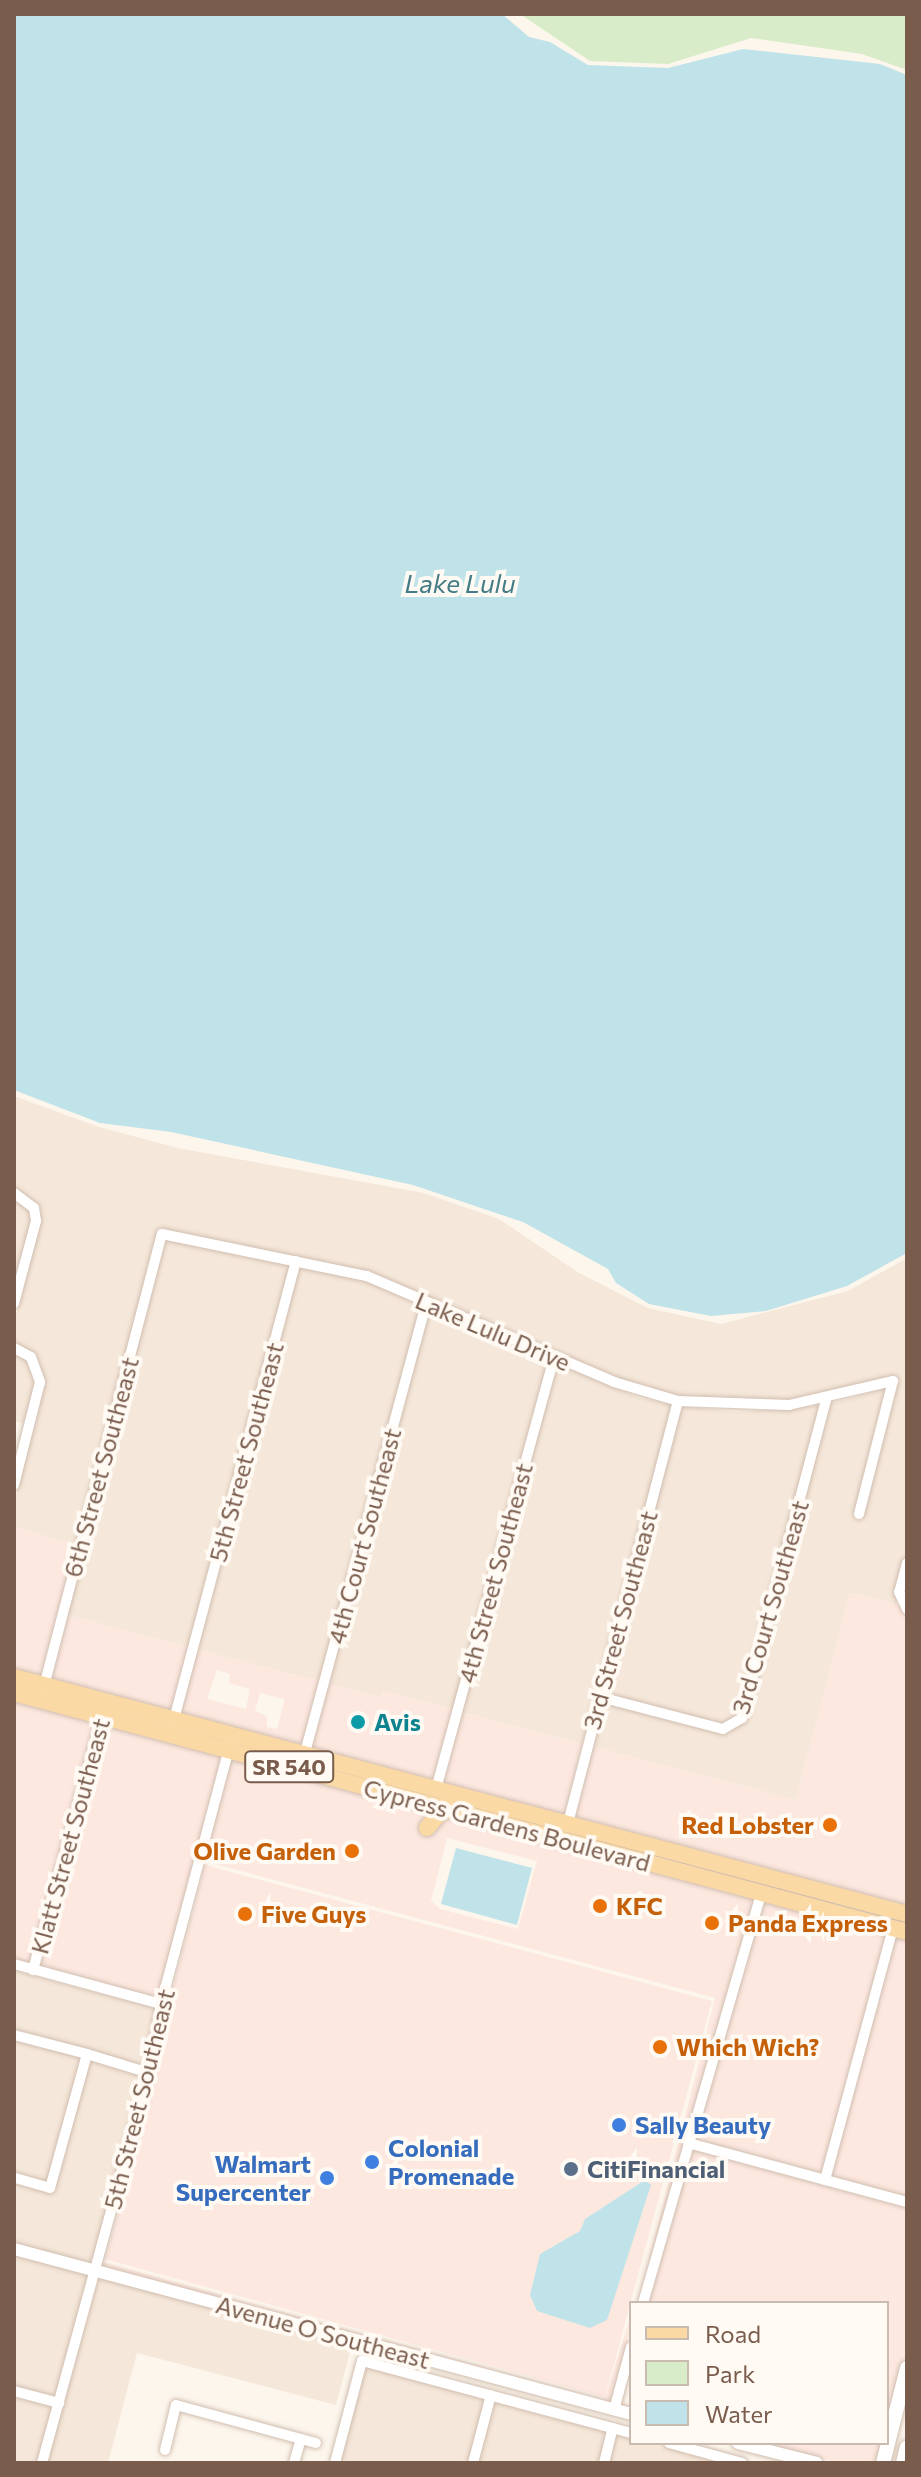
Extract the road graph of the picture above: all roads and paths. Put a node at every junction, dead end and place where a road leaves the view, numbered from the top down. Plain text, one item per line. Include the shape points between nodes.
1 (14, 1193) edge
2 (162, 1234) joint
3 (296, 1261) junction
4 (427, 1302) junction
5 (14, 1303) edge
6 (14, 1348) edge
7 (554, 1357) junction
8 (826, 1399) junction
9 (678, 1401) junction
10 (14, 1485) edge
11 (859, 1514) dead end
12 (907, 1563) edge
13 (907, 1609) edge
14 (14, 1677) edge
15 (14, 1693) edge
16 (42, 1693) junction
17 (600, 1697) junction
18 (104, 1709) junction
19 (172, 1728) junction
20 (231, 1743) junction
21 (302, 1762) junction
22 (436, 1789) junction
23 (379, 1791) junction
24 (499, 1806) junction
25 (440, 1807) junction
26 (427, 1828) dead end
27 (565, 1832) junction
28 (761, 1893) junction
29 (832, 1903) junction
30 (900, 1912) edge
31 (900, 1930) edge
32 (14, 1964) edge
33 (33, 1970) junction
34 (161, 2004) junction
35 (14, 2035) edge
36 (87, 2054) junction
37 (149, 2073) junction
38 (688, 2143) junction
39 (14, 2178) edge
40 (825, 2180) junction
41 (907, 2202) edge
42 (14, 2249) edge
43 (95, 2270) junction
44 (644, 2301) edge
45 (629, 2354) edge
46 (907, 2368) edge
47 (14, 2391) edge
48 (491, 2395) junction
49 (59, 2403) junction
50 (614, 2410) junction
51 (629, 2414) edge
52 (613, 2428) junction
53 (629, 2432) edge
54 (301, 2439) junction
55 (889, 2439) edge
56 (316, 2443) dead end
57 (676, 2445) edge
58 (746, 2445) edge
59 (907, 2447) edge
60 (165, 2450) dead end
61 (42, 2463) edge
62 (294, 2463) edge
63 (335, 2463) edge
64 (473, 2463) edge
65 (604, 2463) edge
66 (742, 2463) edge
67 (817, 2463) edge
68 (903, 2463) edge

1 - 5 street via 36,1214
2 - 3 street, Lake Lulu Drive
2 - 16 street, 6th Street Southeast
3 - 4 street, Lake Lulu Drive via 367,1276
3 - 19 street, 5th Street Southeast
4 - 7 street, Lake Lulu Drive
4 - 21 street, 4th Court Southeast
6 - 10 street via 31,1357 40,1382
7 - 9 street, Lake Lulu Drive via 638,1392
7 - 22 street, 4th Street Southeast
8 - 9 street, Lake Lulu Drive via 738,1407
8 - 11 street, Lake Lulu Drive via 893,1381
8 - 17 street, 3rd Court Southeast via 742,1718 723,1729
9 - 17 street, 3rd Street Southeast
12 - 13 street via 899,1592
14 - 16 main road, Cypress Gardens Boulevard / SR 540
15 - 16 main road, Cypress Gardens Boulevard / SR 540
16 - 18 main road, Cypress Gardens Boulevard / SR 540
17 - 27 street, 3rd Street Southeast
18 - 19 main road, Cypress Gardens Boulevard / SR 540
18 - 33 street, Klatt Street Southeast
19 - 20 main road, Cypress Gardens Boulevard / SR 540
20 - 21 main road, Cypress Gardens Boulevard / SR 540
20 - 34 street, 5th Street Southeast
21 - 22 main road, Cypress Gardens Boulevard / SR 540
21 - 23 main road, Cypress Gardens Boulevard / SR 540
22 - 23 main road
22 - 24 main road, Cypress Gardens Boulevard / SR 540
23 - 25 main road, Cypress Gardens Boulevard / SR 540
24 - 25 main road
24 - 27 main road, Cypress Gardens Boulevard / SR 540
25 - 26 main road
25 - 27 main road, Cypress Gardens Boulevard / SR 540
27 - 28 main road, Cypress Gardens Boulevard / SR 540
27 - 29 main road, Cypress Gardens Boulevard / SR 540
28 - 29 main road, Cypress Gardens Boulevard / SR 540
28 - 38 street
29 - 30 main road via 884,1918
29 - 31 main road, Cypress Gardens Boulevard / SR 540
31 - 40 street
32 - 33 street
33 - 34 street
34 - 37 street, 5th Street Southeast
35 - 36 street
36 - 37 street
36 - 39 street via 50,2188
37 - 43 street, 5th Street Southeast
38 - 40 street
38 - 44 street
40 - 41 street
42 - 43 street, Avenue O Southeast
43 - 49 street, 5th Street Southeast
43 - 50 street, Avenue O Southeast
45 - 50 street
46 - 55 main road
47 - 49 street
48 - 52 street
48 - 63 street via 362,2361
48 - 64 street
49 - 61 street, 5th Street Southeast
50 - 51 street, Avenue O Southeast
52 - 53 street
52 - 65 street
54 - 56 street
54 - 60 street via 176,2405
54 - 62 street
57 - 66 street
58 - 67 street
59 - 68 main road

